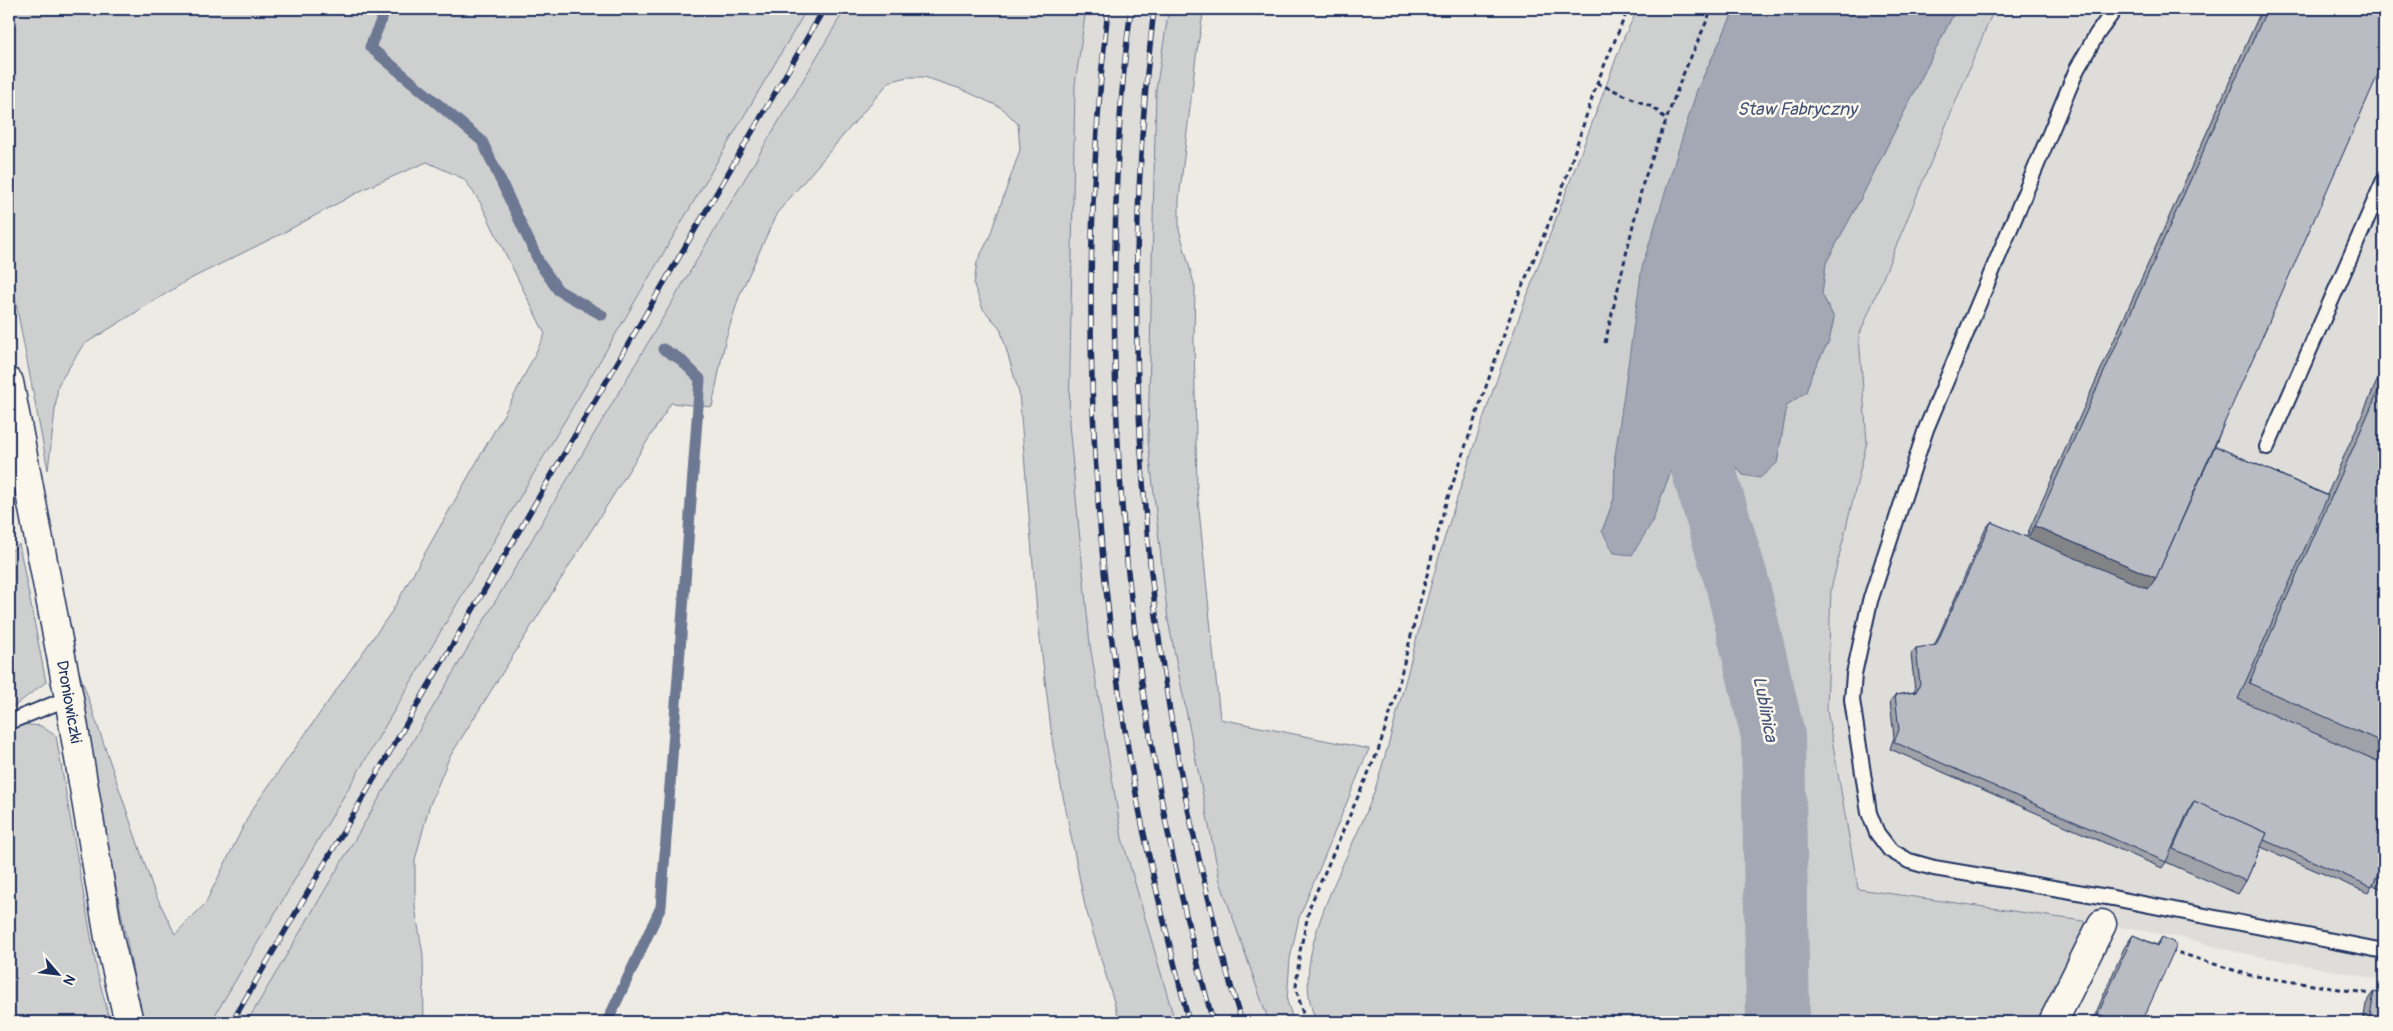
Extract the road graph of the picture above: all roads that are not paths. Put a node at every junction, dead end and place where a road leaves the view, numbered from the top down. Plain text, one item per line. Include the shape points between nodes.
1 (2115, 9) edge
2 (2384, 180) edge
3 (9, 382) edge
4 (2267, 447) dead end
5 (69, 698) junction
6 (9, 722) edge
7 (2113, 898) junction
8 (2102, 924) joint
9 (2384, 951) edge
10 (129, 1022) edge
11 (2053, 1022) edge

1 - 7 lane via 2077,69 1929,422 1870,601 1852,700 1869,813 1877,833 1890,850 1934,868
2 - 4 lane
3 - 5 street, Droniowiczki
5 - 6 lane
5 - 10 street, Droniowiczki via 109,938
7 - 8 lane
7 - 9 lane
8 - 11 street

